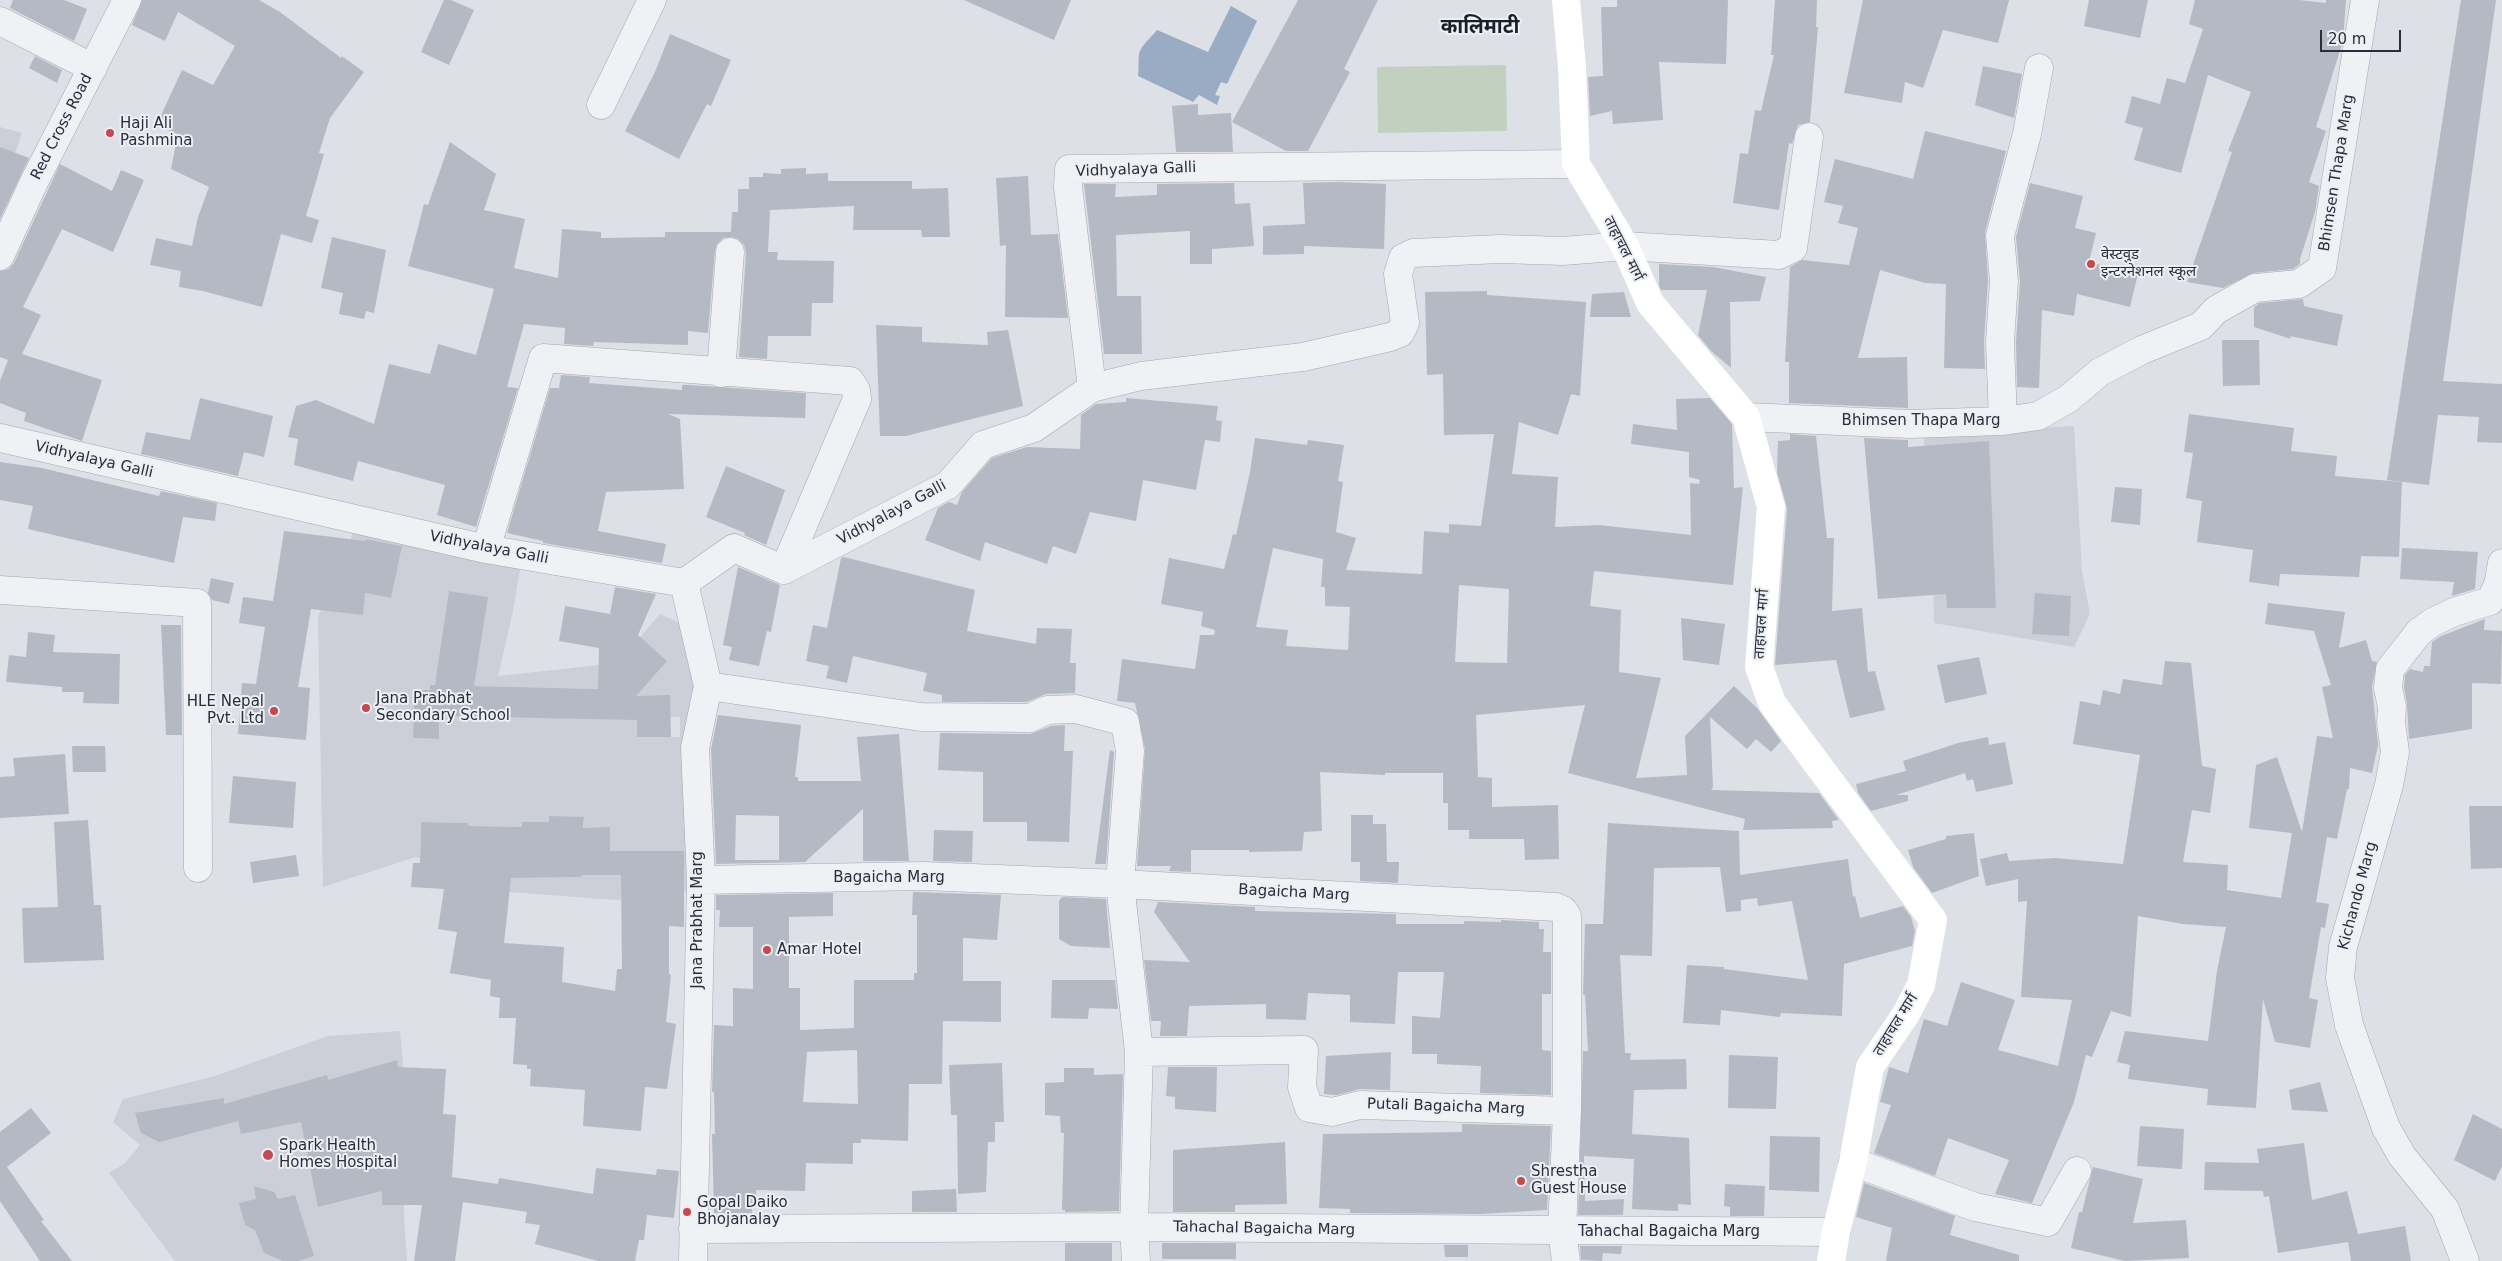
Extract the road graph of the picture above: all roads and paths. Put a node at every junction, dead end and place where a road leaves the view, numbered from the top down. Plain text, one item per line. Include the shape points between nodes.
1 (127, 0) edge
2 (652, 0) edge
3 (1566, 0) edge
4 (2365, 0) edge
5 (0, 22) edge
6 (93, 68) junction
7 (2039, 68) dead end
8 (601, 105) dead end
9 (1809, 138) dead end
10 (1576, 164) junction
11 (1625, 246) junction
12 (730, 252) dead end
13 (0, 256) edge
14 (721, 373) junction
15 (1092, 388) junction
16 (1746, 417) junction
17 (2003, 421) junction
18 (0, 438) edge
19 (486, 549) junction
20 (2502, 563) edge
21 (784, 570) junction
22 (684, 583) junction
23 (0, 590) edge
24 (708, 686) junction
25 (198, 868) dead end
26 (701, 880) junction
27 (1120, 884) junction
28 (1139, 1052) junction
29 (1567, 1111) junction
30 (1853, 1162) junction
31 (2077, 1171) dead end
32 (1134, 1227) junction
33 (693, 1229) junction
34 (1562, 1232) junction
35 (1836, 1232) junction
36 (693, 1261) edge
37 (1136, 1261) edge
38 (1566, 1261) edge
39 (1831, 1261) edge
40 (2465, 1261) edge

1 - 6 street, Red Cross Road
2 - 8 street
3 - 10 street, ताहाचल मार्ग
4 - 17 street, Bhimsen Thapa Marg via 2322,268 2299,284 2256,288 2216,310 2201,326 2142,350 2100,372 2068,399 2038,416
5 - 6 street
6 - 13 street, Red Cross Road
7 - 17 street via 2027,134 2000,236 2004,280 2000,342
9 - 11 street via 1793,248 1779,255
10 - 11 street, ताहाचल मार्ग
10 - 15 street, Vidhyalaya Galli via 1069,169 1068,187
11 - 15 street via 1564,251 1500,249 1413,253 1403,258 1398,274 1404,323 1400,332 1390,337 1303,357 1150,375
11 - 16 street, ताहाचल मार्ग via 1650,303
12 - 14 street
14 - 19 street via 542,358
14 - 21 street via 850,381 856,390 858,399
15 - 21 street, Vidhyalaya Galli via 1034,428 983,445 948,485
16 - 17 street, Bhimsen Thapa Marg via 1910,424
16 - 30 street, ताहाचल मार्ग via 1771,507 1759,667 1772,703 1933,920 1921,985 1906,1014 1870,1067
18 - 19 street, Vidhyalaya Galli
19 - 22 street, Vidhyalaya Galli
20 - 40 street, Kichando Marg via 2498,584 2490,601 2433,622 2420,632 2390,669 2388,688 2395,752 2389,786 2343,947 2340,978 2349,1025 2386,1128 2402,1156 2445,1209
21 - 22 street via 734,548
22 - 24 street, Jana Prabhat Marg
23 - 25 street via 196,603
24 - 26 street, Jana Prabhat Marg via 695,748
24 - 27 street via 922,718 1030,718 1047,710 1076,710 1125,722 1130,751
26 - 27 street, Bagaicha Marg via 923,876
26 - 33 street, Jana Prabhat Marg
27 - 28 street
27 - 29 street, Bagaicha Marg via 1546,906 1563,910 1567,916
28 - 29 street, Putali Bagaicha Marg via 1304,1050 1302,1087 1309,1108 1332,1112 1360,1105
28 - 32 street
29 - 34 street, Bagaicha Marg
30 - 31 street via 1975,1207 2048,1222
30 - 35 street, ताहाचल मार्ग
32 - 33 street, Tahachal Bagaicha Marg
32 - 34 street, Tahachal Bagaicha Marg
32 - 37 street
33 - 36 street, Jana Prabhat Marg
34 - 35 street, Tahachal Bagaicha Marg
34 - 38 street, Bagaicha Marg
35 - 39 street, ताहाचल मार्ग

